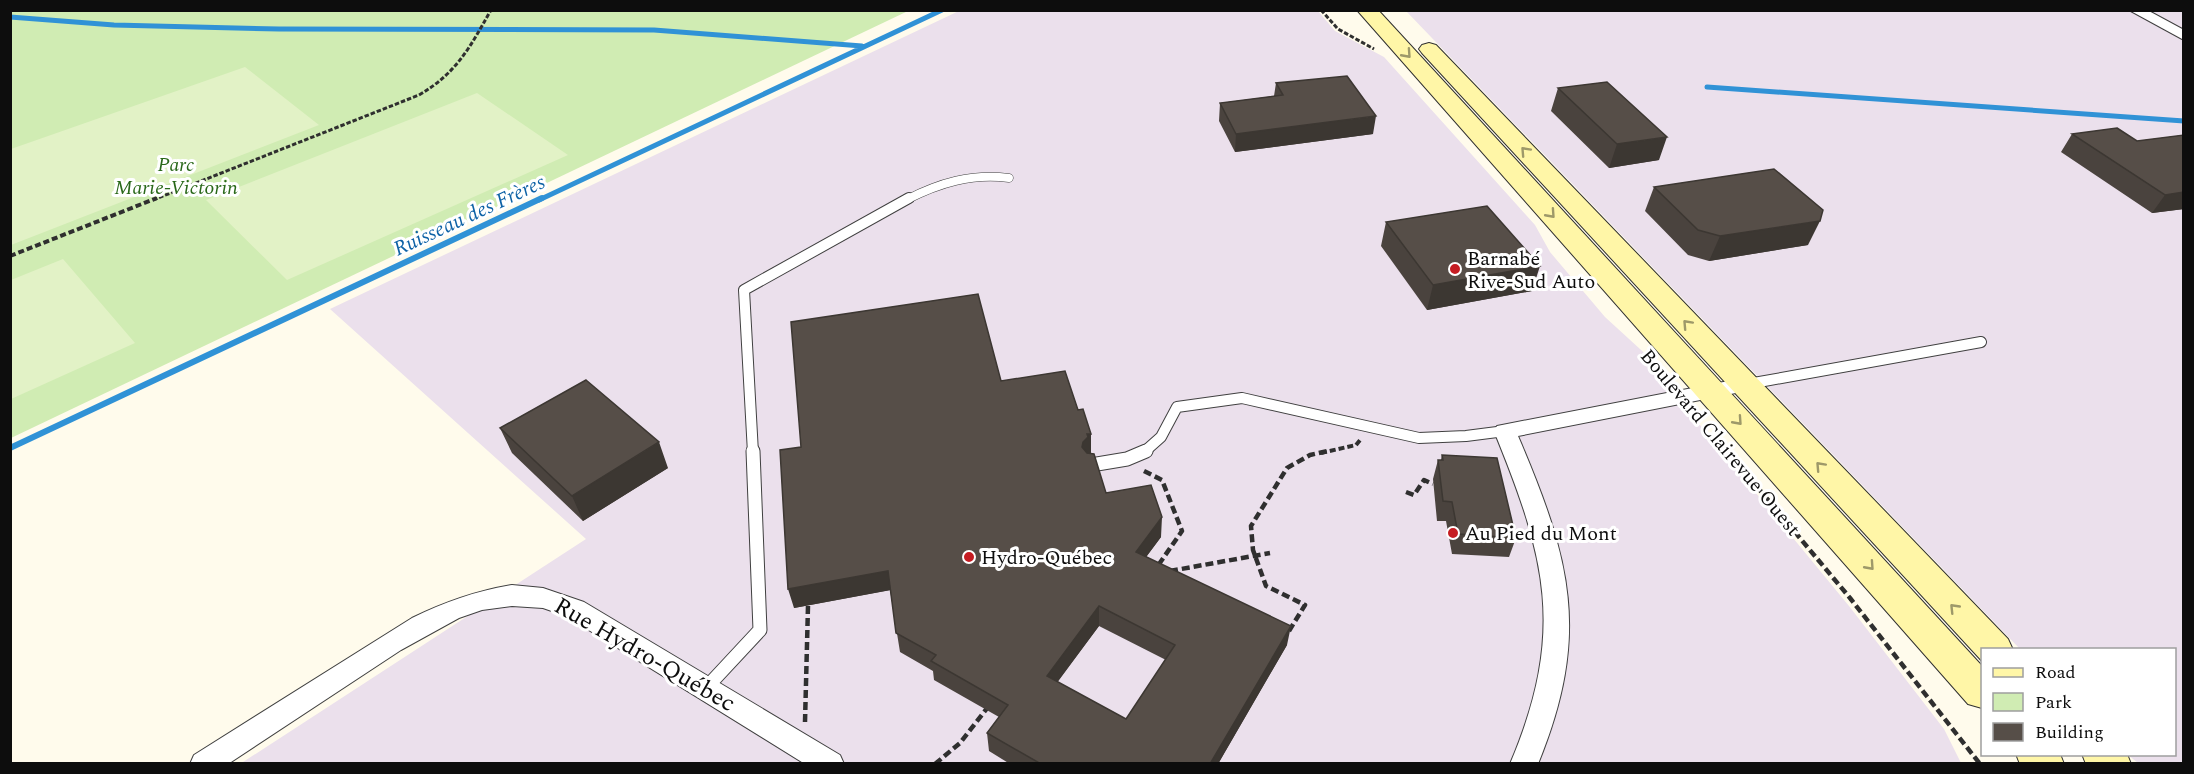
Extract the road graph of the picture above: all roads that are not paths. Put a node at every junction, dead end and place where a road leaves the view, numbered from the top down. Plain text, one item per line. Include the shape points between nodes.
1 (1367, 10) edge
2 (1393, 10) edge
3 (2136, 10) edge
4 (2184, 36) edge
5 (1009, 178) dead end
6 (1553, 180) junction
7 (1524, 184) junction
8 (1981, 342) dead end
9 (1728, 388) junction
10 (1504, 431) junction
11 (1091, 465) edge
12 (1993, 648) edge
13 (706, 688) junction
14 (1981, 690) edge
15 (204, 764) edge
16 (830, 764) edge
17 (1524, 764) edge

1 -> 7 street, Boulevard Clairevue Ouest
6 -> 2 street, Boulevard Clairevue Ouest
3 - 4 street
5 - 13 lane via 982,176 932,188 900,201 744,290 760,630
6 - 7 street
9 -> 6 street, Boulevard Clairevue Ouest
7 -> 9 street, Boulevard Clairevue Ouest
8 - 9 lane
9 - 10 street
12 -> 9 street, Boulevard Clairevue Ouest
9 -> 14 street, Boulevard Clairevue Ouest
10 - 11 lane via 1419,438 1242,398 1177,407 1159,441 1148,451
10 - 17 street via 1541,531 1557,598 1552,669
13 - 15 street, Rue Hydro-Québec via 564,604 542,597 502,596 459,607 431,620
13 - 16 street, Rue Hydro-Québec

